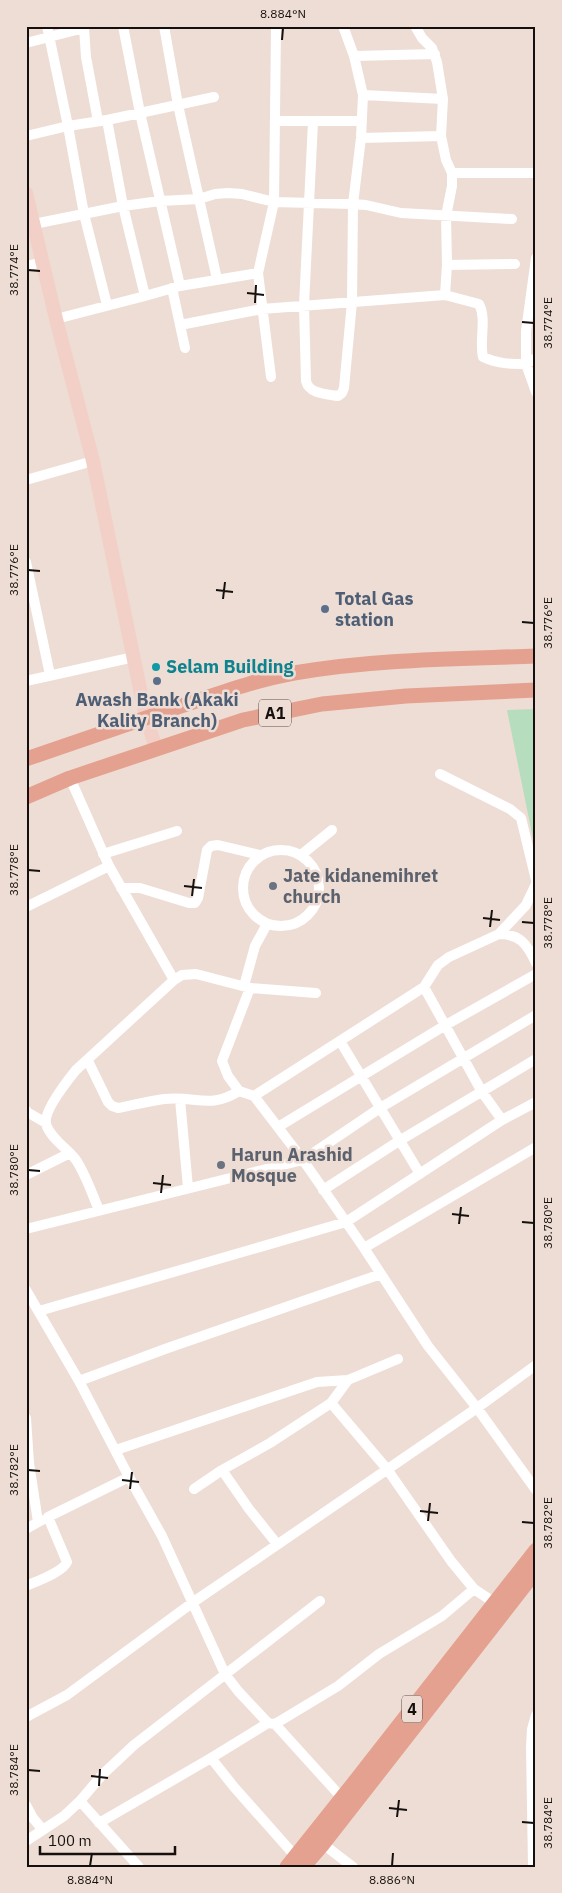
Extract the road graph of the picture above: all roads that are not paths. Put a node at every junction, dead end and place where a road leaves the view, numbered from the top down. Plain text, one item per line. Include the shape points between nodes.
1 (47, 26) edge
2 (123, 26) edge
3 (164, 26) edge
4 (276, 26) edge
5 (344, 26) edge
6 (415, 26) edge
7 (87, 27) edge
8 (49, 37) junction
9 (26, 43) edge
10 (435, 54) junction
11 (354, 56) junction
12 (363, 96) junction
13 (214, 97) dead end
14 (443, 98) junction
15 (178, 105) junction
16 (140, 113) junction
17 (102, 120) junction
18 (275, 121) junction
19 (362, 121) junction
20 (313, 122) junction
21 (68, 126) junction
22 (26, 136) edge
23 (441, 136) junction
24 (361, 138) junction
25 (452, 173) junction
26 (536, 173) edge
27 (26, 193) edge
28 (199, 199) junction
29 (160, 200) junction
30 (274, 202) junction
31 (308, 202) junction
32 (353, 204) junction
33 (123, 206) junction
34 (84, 214) junction
35 (446, 216) junction
36 (512, 219) dead end
37 (34, 224) junction
38 (536, 258) edge
39 (43, 262) junction
40 (515, 264) dead end
41 (447, 265) junction
42 (26, 266) edge
43 (258, 273) junction
44 (217, 278) junction
45 (176, 287) junction
46 (145, 296) junction
47 (445, 296) junction
48 (352, 302) junction
49 (107, 305) junction
50 (304, 306) junction
51 (262, 309) junction
52 (56, 319) junction
53 (180, 325) junction
54 (185, 348) dead end
55 (536, 358) edge
56 (526, 364) junction
57 (271, 377) dead end
58 (536, 392) edge
59 (93, 461) junction
60 (26, 480) edge
61 (26, 562) edge
62 (536, 656) edge
63 (134, 657) junction
64 (50, 675) junction
65 (26, 681) edge
66 (536, 690) edge
67 (146, 718) junction
68 (156, 748) junction
69 (26, 759) edge
70 (440, 774) dead end
71 (70, 778) junction
72 (26, 796) edge
73 (332, 830) dead end
74 (178, 831) dead end
75 (103, 854) junction
76 (260, 855) junction
77 (301, 855) junction
78 (109, 866) junction
79 (536, 880) edge
80 (536, 884) edge
81 (121, 888) junction
82 (26, 907) edge
83 (267, 924) junction
84 (498, 934) junction
85 (536, 963) edge
86 (536, 974) edge
87 (174, 980) junction
88 (247, 987) junction
89 (424, 987) junction
90 (316, 993) dead end
91 (536, 1015) edge
92 (444, 1026) junction
93 (340, 1041) junction
94 (463, 1057) junction
95 (536, 1059) edge
96 (88, 1061) junction
97 (361, 1077) junction
98 (239, 1092) junction
99 (482, 1092) junction
100 (254, 1096) junction
101 (180, 1099) junction
102 (536, 1102) edge
103 (380, 1108) junction
104 (27, 1112) edge
105 (502, 1120) junction
106 (46, 1122) junction
107 (278, 1127) junction
108 (400, 1140) junction
109 (536, 1147) edge
110 (70, 1153) junction
111 (303, 1160) junction
112 (420, 1174) junction
113 (26, 1175) edge
114 (188, 1188) junction
115 (323, 1190) junction
116 (99, 1210) junction
117 (346, 1222) junction
118 (26, 1229) edge
119 (364, 1248) junction
120 (381, 1274) junction
121 (26, 1290) edge
122 (39, 1311) junction
123 (398, 1360) dead end
124 (536, 1366) edge
125 (348, 1380) junction
126 (79, 1381) junction
127 (331, 1403) junction
128 (477, 1408) junction
129 (26, 1418) edge
130 (116, 1450) junction
131 (28, 1463) edge
132 (387, 1469) junction
133 (222, 1470) junction
134 (129, 1477) junction
135 (194, 1489) dead end
136 (536, 1490) edge
137 (48, 1517) junction
138 (38, 1522) junction
139 (26, 1529) edge
140 (277, 1544) junction
141 (536, 1550) edge
142 (536, 1571) edge
143 (26, 1586) edge
144 (474, 1589) junction
145 (320, 1601) dead end
146 (192, 1603) junction
147 (495, 1603) junction
148 (226, 1674) junction
149 (536, 1714) edge
150 (26, 1717) edge
151 (272, 1724) junction
152 (212, 1758) junction
153 (342, 1798) junction
154 (80, 1801) junction
155 (26, 1805) edge
156 (99, 1823) junction
157 (43, 1830) junction
158 (26, 1841) edge
159 (323, 1844) junction
160 (295, 1863) edge
161 (139, 1867) edge
162 (353, 1867) edge
163 (533, 1867) edge

1 - 8 street
2 - 16 street
3 - 15 street
4 - 18 street
5 - 11 street
6 - 10 street
7 - 8 street
7 - 17 street via 86,58
8 - 9 street
8 - 21 street
10 - 11 street
10 - 14 street
11 - 12 street
12 - 14 street
12 - 19 street
13 - 15 street
14 - 23 street
15 - 16 street
15 - 28 street
16 - 17 street
16 - 29 street
17 - 21 street
17 - 33 street
18 - 20 street
18 - 30 street
19 - 20 street
19 - 24 street
20 - 31 street
21 - 22 street
21 - 34 street
23 - 24 street
23 - 25 street
24 - 32 street
25 - 26 street
25 - 35 street
27 - 37 street
28 - 29 street
28 - 30 street via 228,193
28 - 44 street
29 - 33 street
29 - 45 street
30 - 31 street
30 - 43 street
31 - 32 street
31 - 50 street
32 - 35 street via 401,213
32 - 48 street
33 - 34 street
33 - 46 street
34 - 37 street
34 - 49 street
35 - 36 street
35 - 41 street
37 - 39 street
38 - 56 street via 526,331
39 - 42 street
39 - 52 street
40 - 41 street
41 - 47 street
43 - 44 street
43 - 51 street
44 - 45 street
45 - 46 street
45 - 53 street
46 - 49 street
47 - 48 street
47 - 56 street via 478,304 482,311 483,357 503,364
48 - 50 street
48 - 50 street via 344,388 338,396 312,391 308,387
49 - 52 street
50 - 51 street
51 - 53 street
51 - 57 street
52 - 59 street
53 - 54 street
55 - 56 street
56 - 58 street
59 - 60 street
59 - 63 street
61 - 64 street
62 - 67 main road, A1 via 335,667 292,673
63 - 64 street
63 - 67 street
64 - 65 street
66 - 68 main road, A1 via 322,704 243,720
67 - 68 street
67 - 69 main road, A1
68 - 71 main road, A1
70 - 79 street via 510,809 521,818
71 - 72 main road, A1
71 - 75 street
73 - 77 street
74 - 75 street
75 - 78 street
76 - 77 street via 273,850 287,850
76 - 81 street via 211,846 207,850 195,903 140,888
76 - 83 street via 243,878 242,892 246,906
77 - 83 street via 318,877 315,905 295,924 281,927
78 - 81 street
78 - 82 street
80 - 84 street via 526,905
81 - 87 street
83 - 88 street via 256,946
84 - 85 street via 509,934 523,941
84 - 89 street via 449,957 438,965
86 - 92 street
87 - 88 street via 182,975 196,974
87 - 96 street
88 - 90 street
88 - 98 street via 222,1061
89 - 92 street
89 - 93 street
91 - 94 street
92 - 94 street
92 - 97 street
93 - 97 street
93 - 100 street
94 - 99 street
94 - 103 street
95 - 99 street
96 - 101 street via 112,1106 118,1108
96 - 106 street via 68,1080 52,1104
97 - 103 street
97 - 107 street
98 - 100 street
98 - 101 street via 227,1099 211,1102
99 - 105 street
99 - 108 street
100 - 107 street
101 - 114 street
102 - 105 street
103 - 108 street
103 - 111 street
104 - 106 street
105 - 112 street
106 - 110 street
107 - 111 street
108 - 112 street
108 - 115 street
109 - 119 street
110 - 113 street
110 - 116 street via 82,1170
111 - 114 street
111 - 115 street
112 - 117 street
114 - 116 street
115 - 117 street
116 - 118 street
117 - 119 street
117 - 122 street
119 - 120 street
120 - 126 street
120 - 128 street via 428,1346
121 - 122 street
122 - 126 street
123 - 125 street
124 - 128 street
125 - 127 street
125 - 130 street via 317,1382
126 - 130 street
127 - 132 street
127 - 133 street
128 - 132 street
128 - 136 street
129 - 131 street
130 - 134 street
131 - 138 street
132 - 140 street
132 - 144 street
133 - 135 street
133 - 140 street
134 - 137 street
134 - 146 street via 162,1536
137 - 138 street
137 - 143 street via 67,1562 59,1570
138 - 139 street
140 - 146 street
141 - 147 main road, 4
142 - 159 main road
144 - 147 street
144 - 151 street via 442,1616 379,1654 338,1686
145 - 148 street
146 - 148 street
146 - 150 street via 67,1695
147 - 153 main road, 4
148 - 151 street via 238,1691
148 - 154 street via 134,1745
149 - 163 street via 532,1738
151 - 152 street
151 - 153 street
152 - 156 street
152 - 160 street
153 - 160 main road, 4
154 - 156 street
154 - 157 street
155 - 157 street
156 - 161 street
157 - 158 street
159 - 160 main road
159 - 162 street

